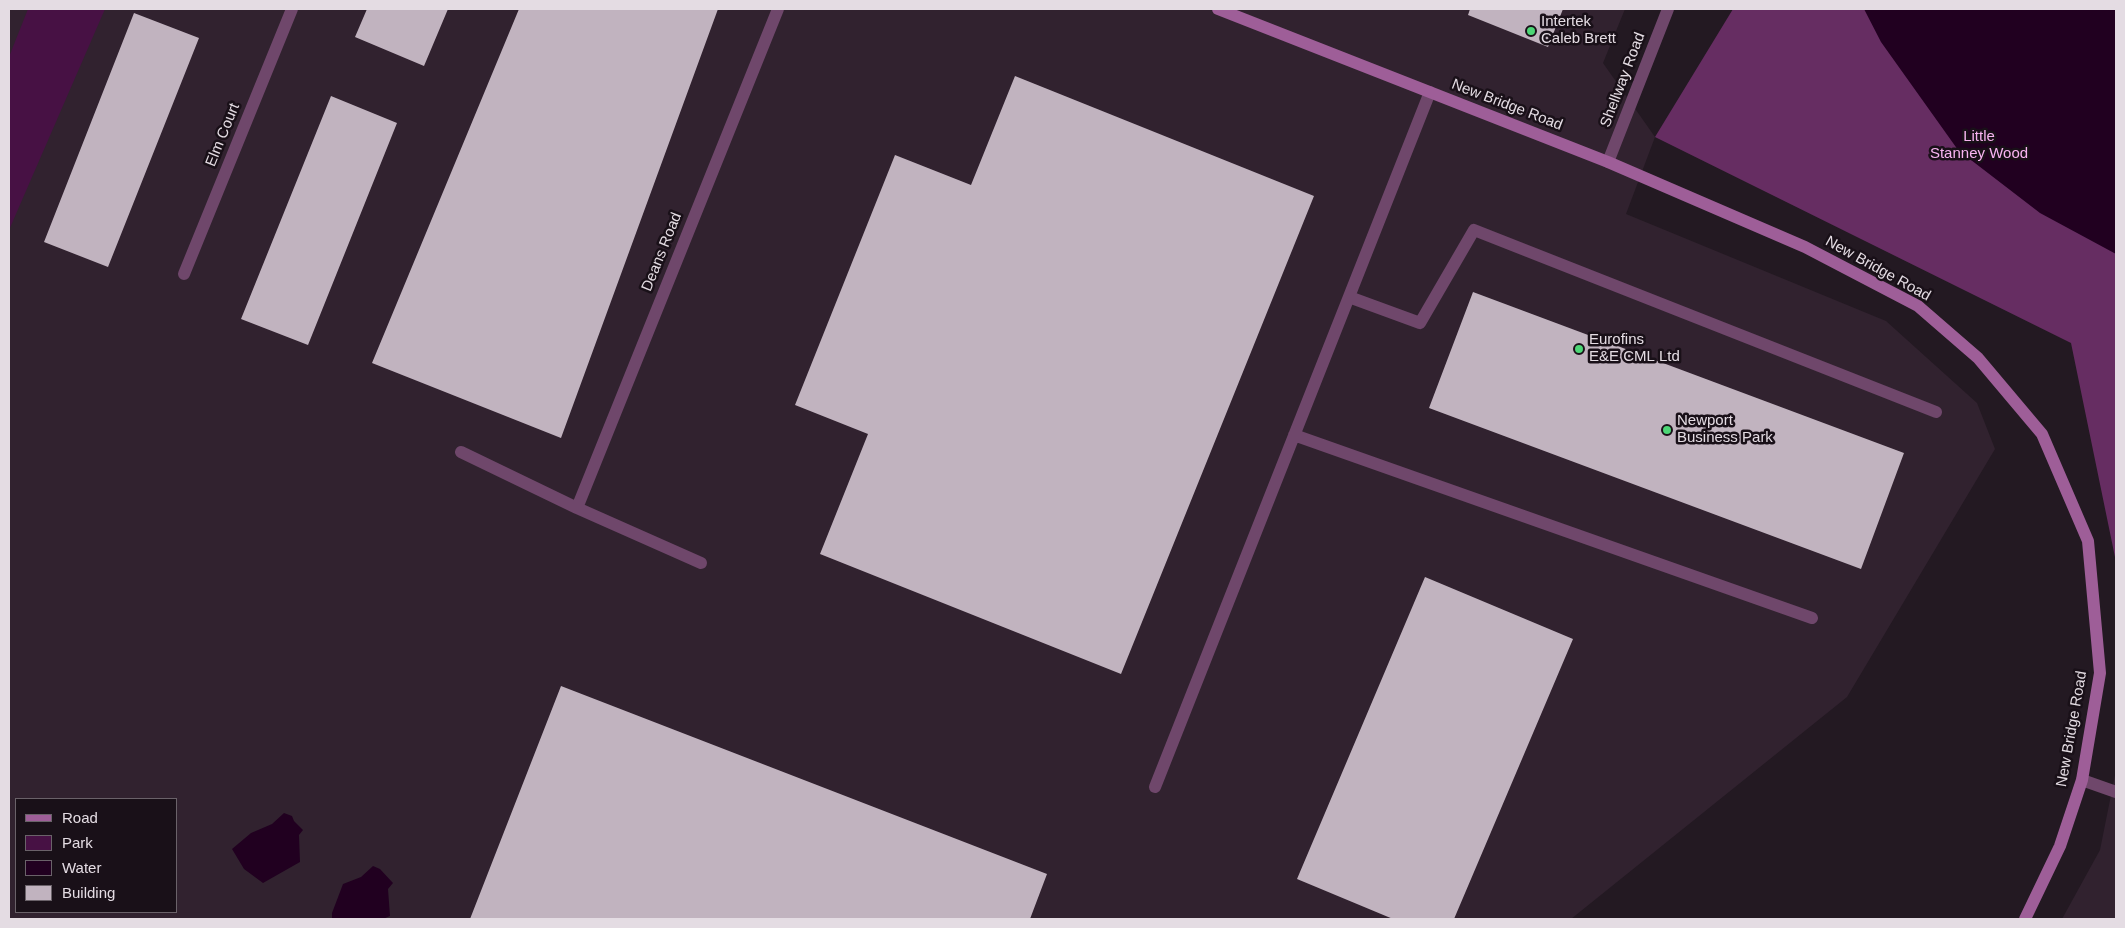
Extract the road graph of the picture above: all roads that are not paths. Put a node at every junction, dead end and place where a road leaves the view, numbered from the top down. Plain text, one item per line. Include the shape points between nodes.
1 (292, 9) edge
2 (778, 9) edge
3 (1218, 9) edge
4 (1668, 9) edge
5 (1430, 92) junction
6 (1608, 162) junction
7 (184, 274) dead end
8 (1349, 297) junction
9 (1936, 412) dead end
10 (1294, 435) junction
11 (461, 452) dead end
12 (576, 508) junction
13 (701, 563) dead end
14 (1812, 618) dead end
15 (2082, 780) junction
16 (1155, 786) dead end
17 (2116, 792) edge
18 (2025, 919) edge

1 - 7 street, Elm Court
2 - 12 street, Deans Road
3 - 5 street, New Bridge Road
4 - 6 street, Shellway Road
5 - 6 street, New Bridge Road
5 - 8 street
6 - 15 street, New Bridge Road via 1804,247 1918,306 1978,358 2042,434 2088,542 2100,673
8 - 9 street via 1420,323 1474,230
8 - 10 street
10 - 14 street
10 - 16 street
11 - 12 street
12 - 13 street
15 - 17 street
15 - 18 street, New Bridge Road via 2060,846

